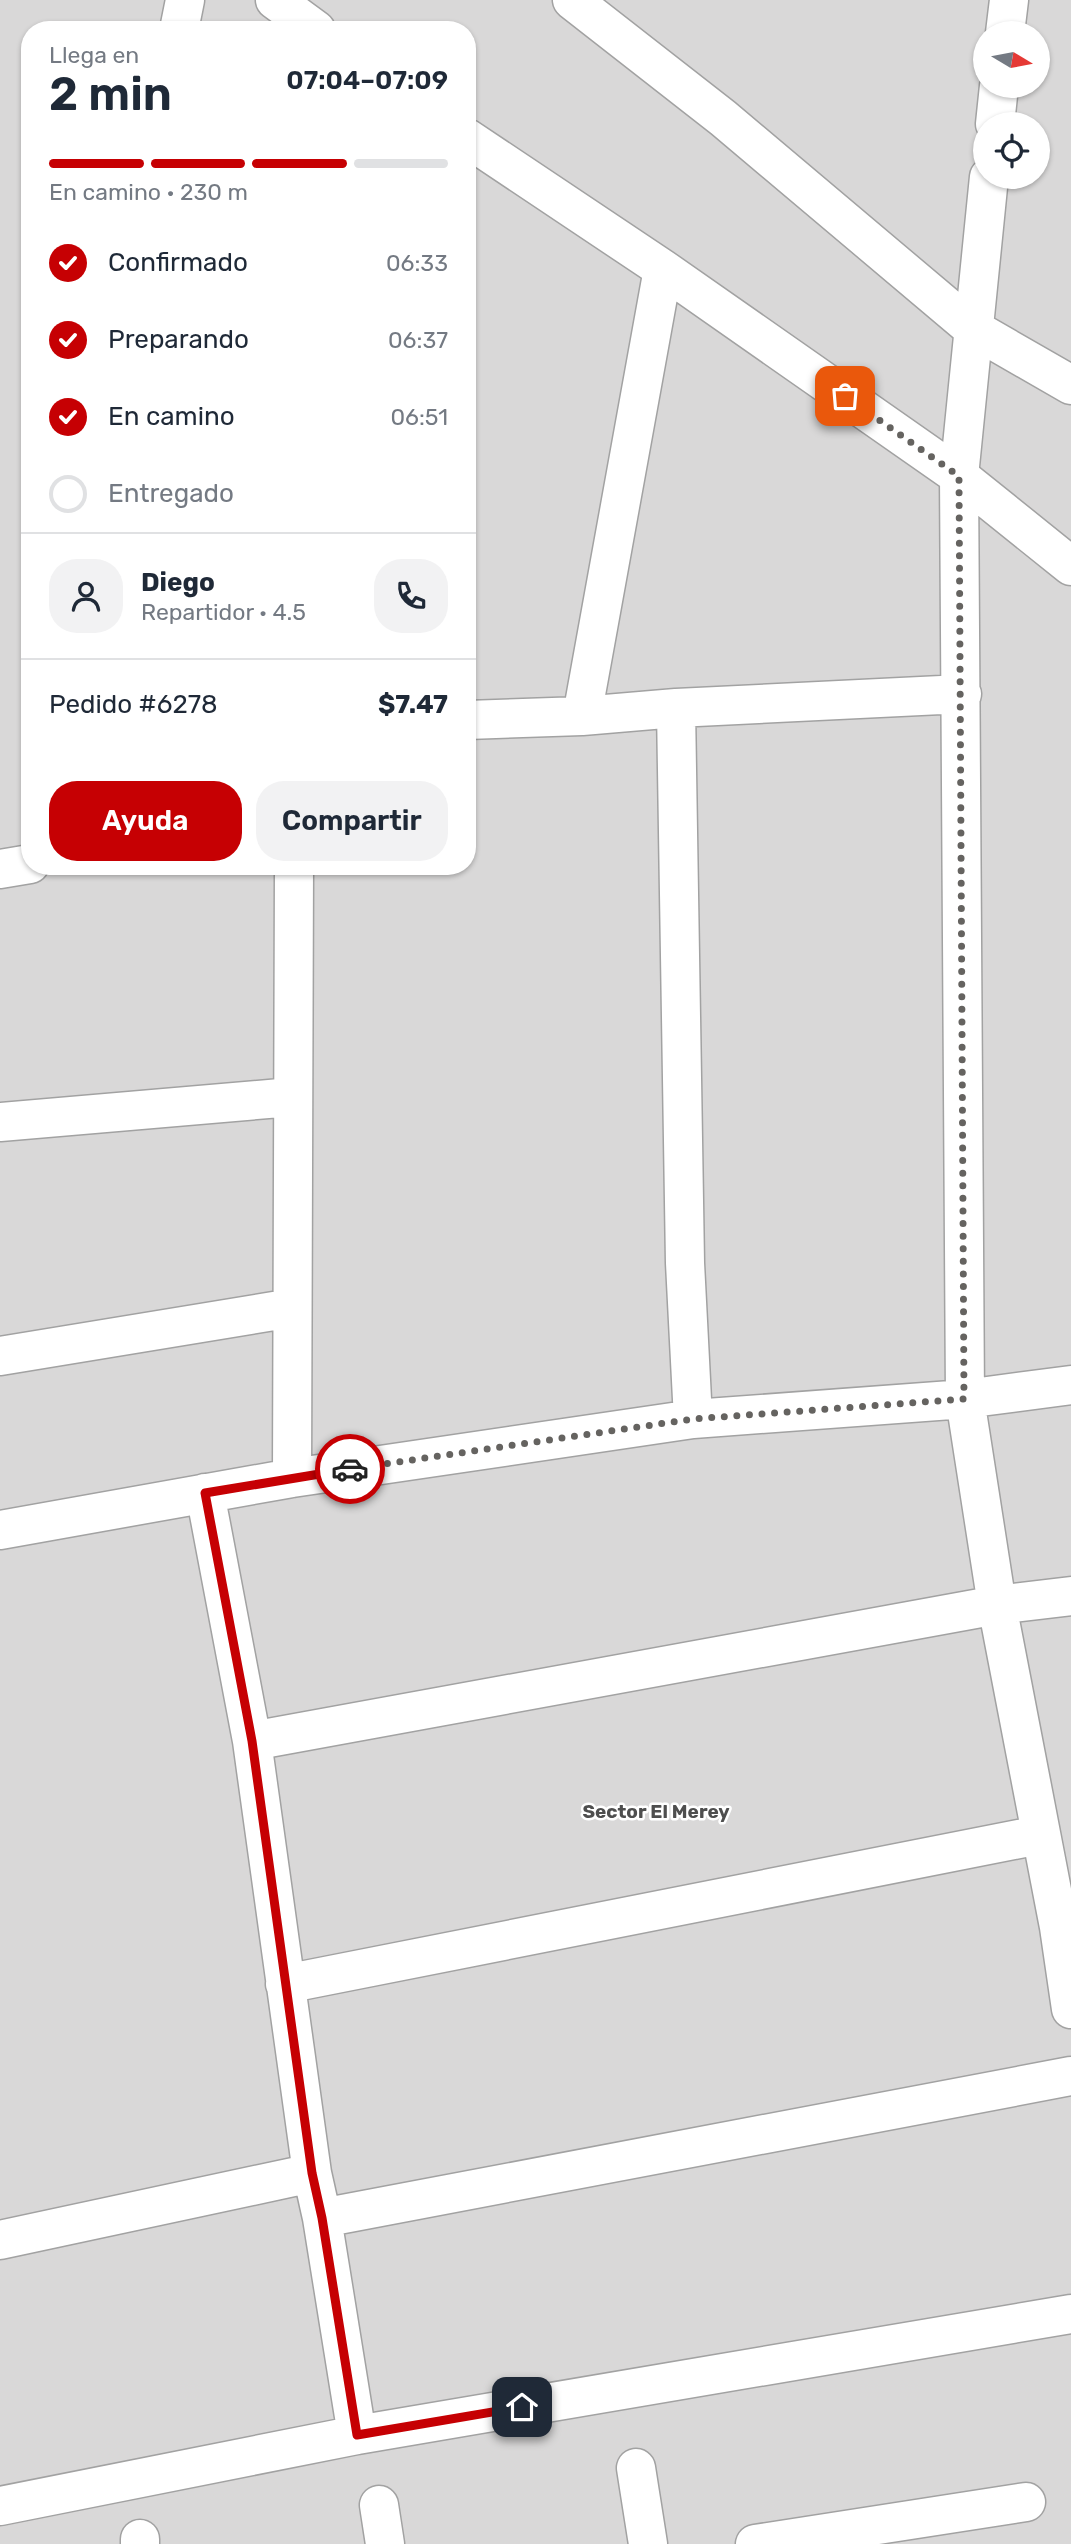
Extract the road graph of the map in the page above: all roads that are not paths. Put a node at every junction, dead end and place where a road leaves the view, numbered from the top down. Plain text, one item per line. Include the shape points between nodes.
1 (185, 0) edge
2 (275, 0) edge
3 (572, 0) edge
4 (1009, 0) edge
5 (181, 21) edge
6 (304, 21) edge
7 (1006, 21) edge
8 (476, 144) edge
9 (988, 189) edge
10 (663, 269) junction
11 (972, 328) junction
12 (1071, 385) edge
13 (959, 476) junction
14 (1071, 566) edge
15 (962, 694) junction
16 (676, 708) junction
17 (582, 716) junction
18 (476, 720) edge
19 (295, 875) edge
20 (292, 1097) junction
21 (0, 1122) edge
22 (292, 1308) junction
23 (0, 1356) edge
24 (1071, 1385) edge
25 (964, 1399) junction
26 (693, 1419) junction
27 (292, 1478) junction
28 (205, 1493) junction
29 (0, 1530) edge
30 (1071, 1596) edge
31 (997, 1605) junction
32 (252, 1741) junction
33 (1040, 1835) junction
34 (1065, 1926) edge
35 (285, 1984) junction
36 (1071, 2009) edge
37 (1071, 2076) edge
38 (312, 2173) junction
39 (322, 2218) junction
40 (0, 2240) edge
41 (1071, 2314) edge
42 (357, 2435) junction
43 (636, 2468) dead end
44 (1026, 2502) dead end
45 (379, 2505) dead end
46 (0, 2507) edge
47 (385, 2544) edge
48 (648, 2544) edge
49 (755, 2544) edge

1 - 5 street
2 - 6 street
3 - 11 street via 723,118
4 - 7 street
8 - 10 street
9 - 11 street
10 - 13 street
10 - 17 street
11 - 12 street
11 - 13 street
13 - 14 street
13 - 15 street
15 - 16 street
15 - 25 street
16 - 17 street
16 - 26 street via 684,1250
17 - 18 street
19 - 20 street
20 - 21 street
20 - 22 street
22 - 23 street
22 - 27 street
24 - 25 street
25 - 26 street
25 - 31 street
26 - 27 street
27 - 28 street
28 - 29 street
28 - 32 street
30 - 31 street
31 - 32 street
31 - 33 street
32 - 35 street
33 - 34 street
33 - 35 street
34 - 36 street
35 - 38 street
37 - 39 street
38 - 39 street
38 - 40 street
39 - 42 street
41 - 42 street
42 - 46 street
43 - 48 street
44 - 49 street
45 - 47 street

